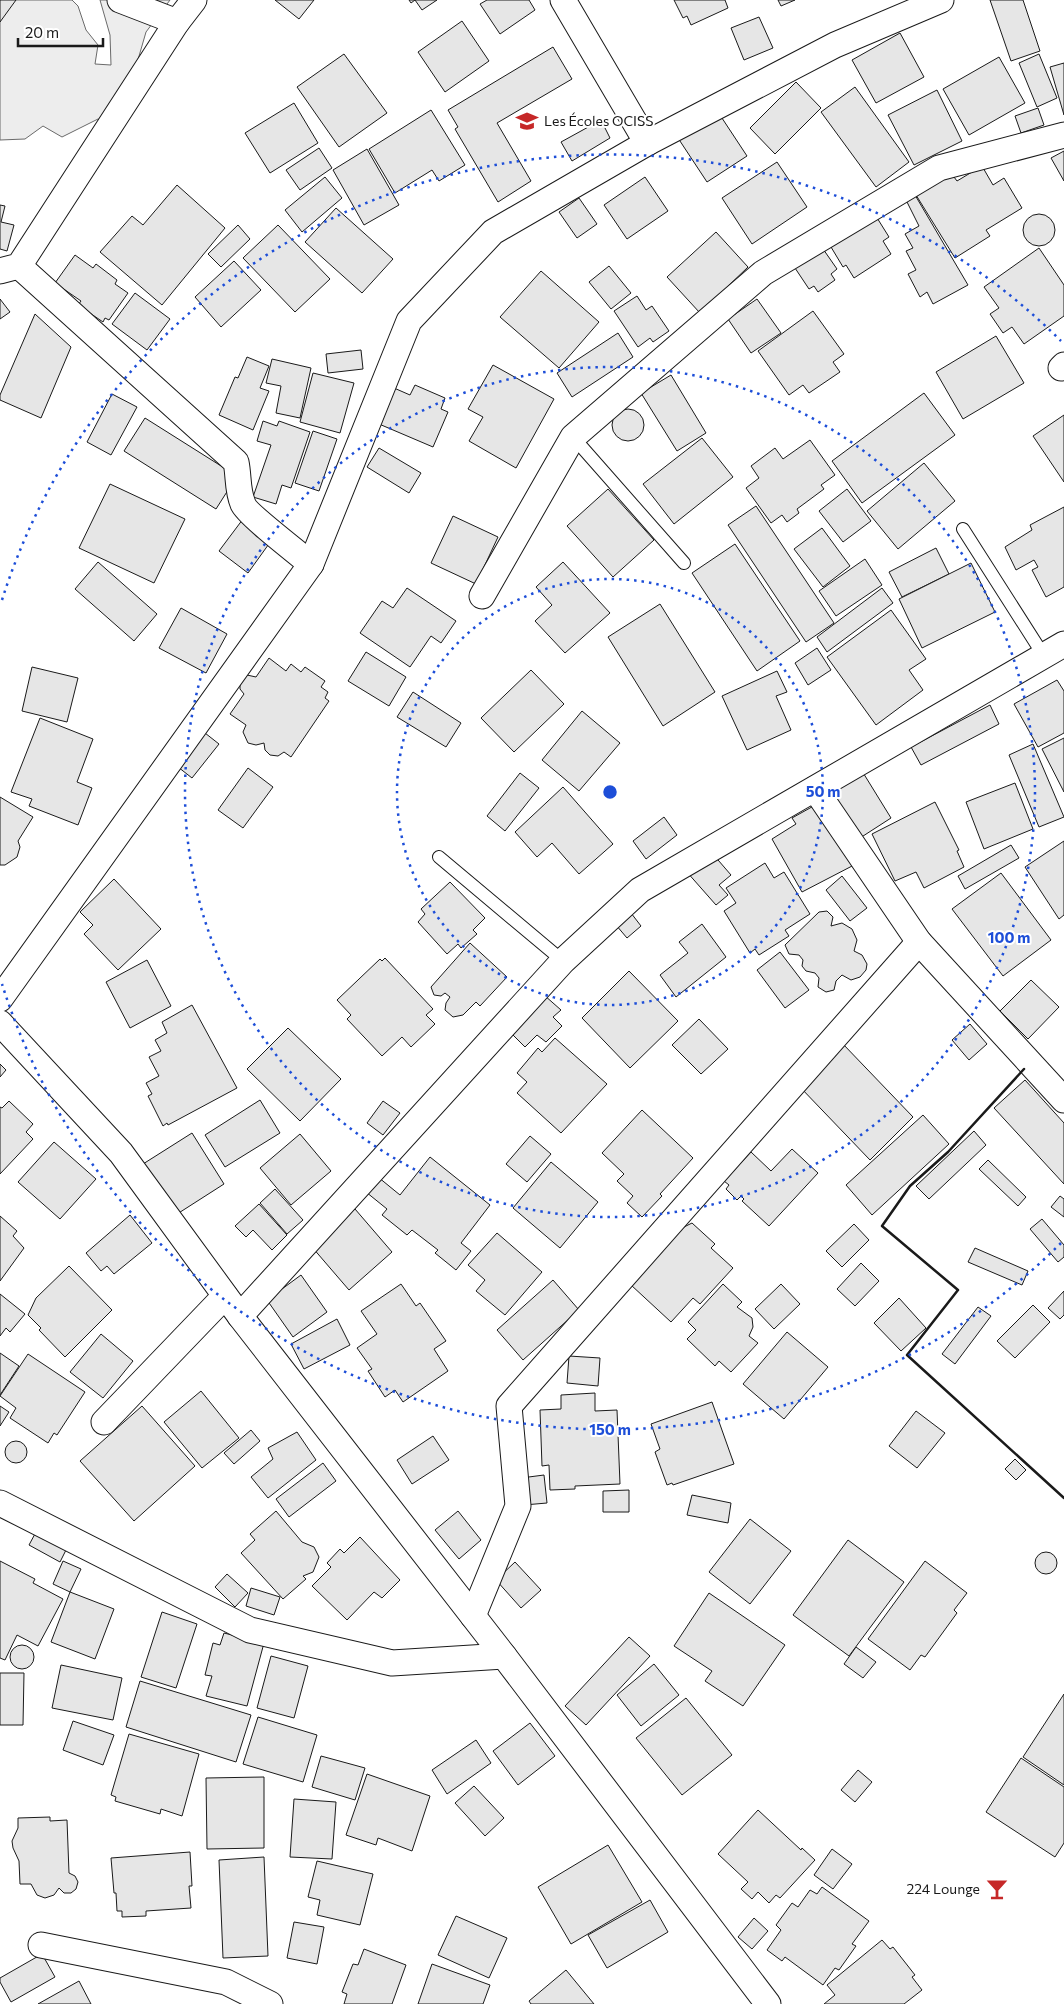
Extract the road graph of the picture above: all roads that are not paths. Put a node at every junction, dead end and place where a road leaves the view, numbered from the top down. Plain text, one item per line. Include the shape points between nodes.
1 (120, 0) edge
2 (194, 0) edge
3 (562, 0) edge
4 (941, 0) edge
5 (177, 22) junction
6 (1064, 135) edge
7 (646, 143) junction
8 (9, 268) edge
9 (573, 437) junction
10 (963, 529) dead end
11 (311, 564) junction
12 (684, 564) dead end
13 (482, 596) dead end
14 (1054, 650) edge
15 (815, 790) junction
16 (439, 857) dead end
17 (919, 942) junction
18 (563, 961) junction
19 (0, 999) edge
20 (0, 1023) edge
21 (1064, 1100) edge
22 (225, 1296) junction
23 (240, 1316) junction
24 (104, 1422) dead end
25 (0, 1503) edge
26 (473, 1616) junction
27 (504, 1656) junction
28 (41, 1945) dead end
29 (270, 2004) edge
30 (768, 2004) edge

1 - 5 street
2 - 5 street
3 - 7 street
4 - 7 street via 835,45
5 - 8 street
6 - 9 street via 939,168 763,273
7 - 11 street via 494,232 409,321
8 - 11 street via 236,462 238,489 244,507
9 - 12 lane
9 - 13 street
10 - 14 lane
11 - 19 street
14 - 15 street
15 - 17 street
15 - 18 street via 640,890
16 - 18 lane
17 - 21 street
17 - 26 street via 509,1406 518,1506
18 - 23 street
20 - 22 street via 121,1153
22 - 23 street
22 - 24 street
23 - 26 street
25 - 27 street via 250,1630 392,1663
26 - 27 street
27 - 30 street
28 - 29 street via 226,1982

